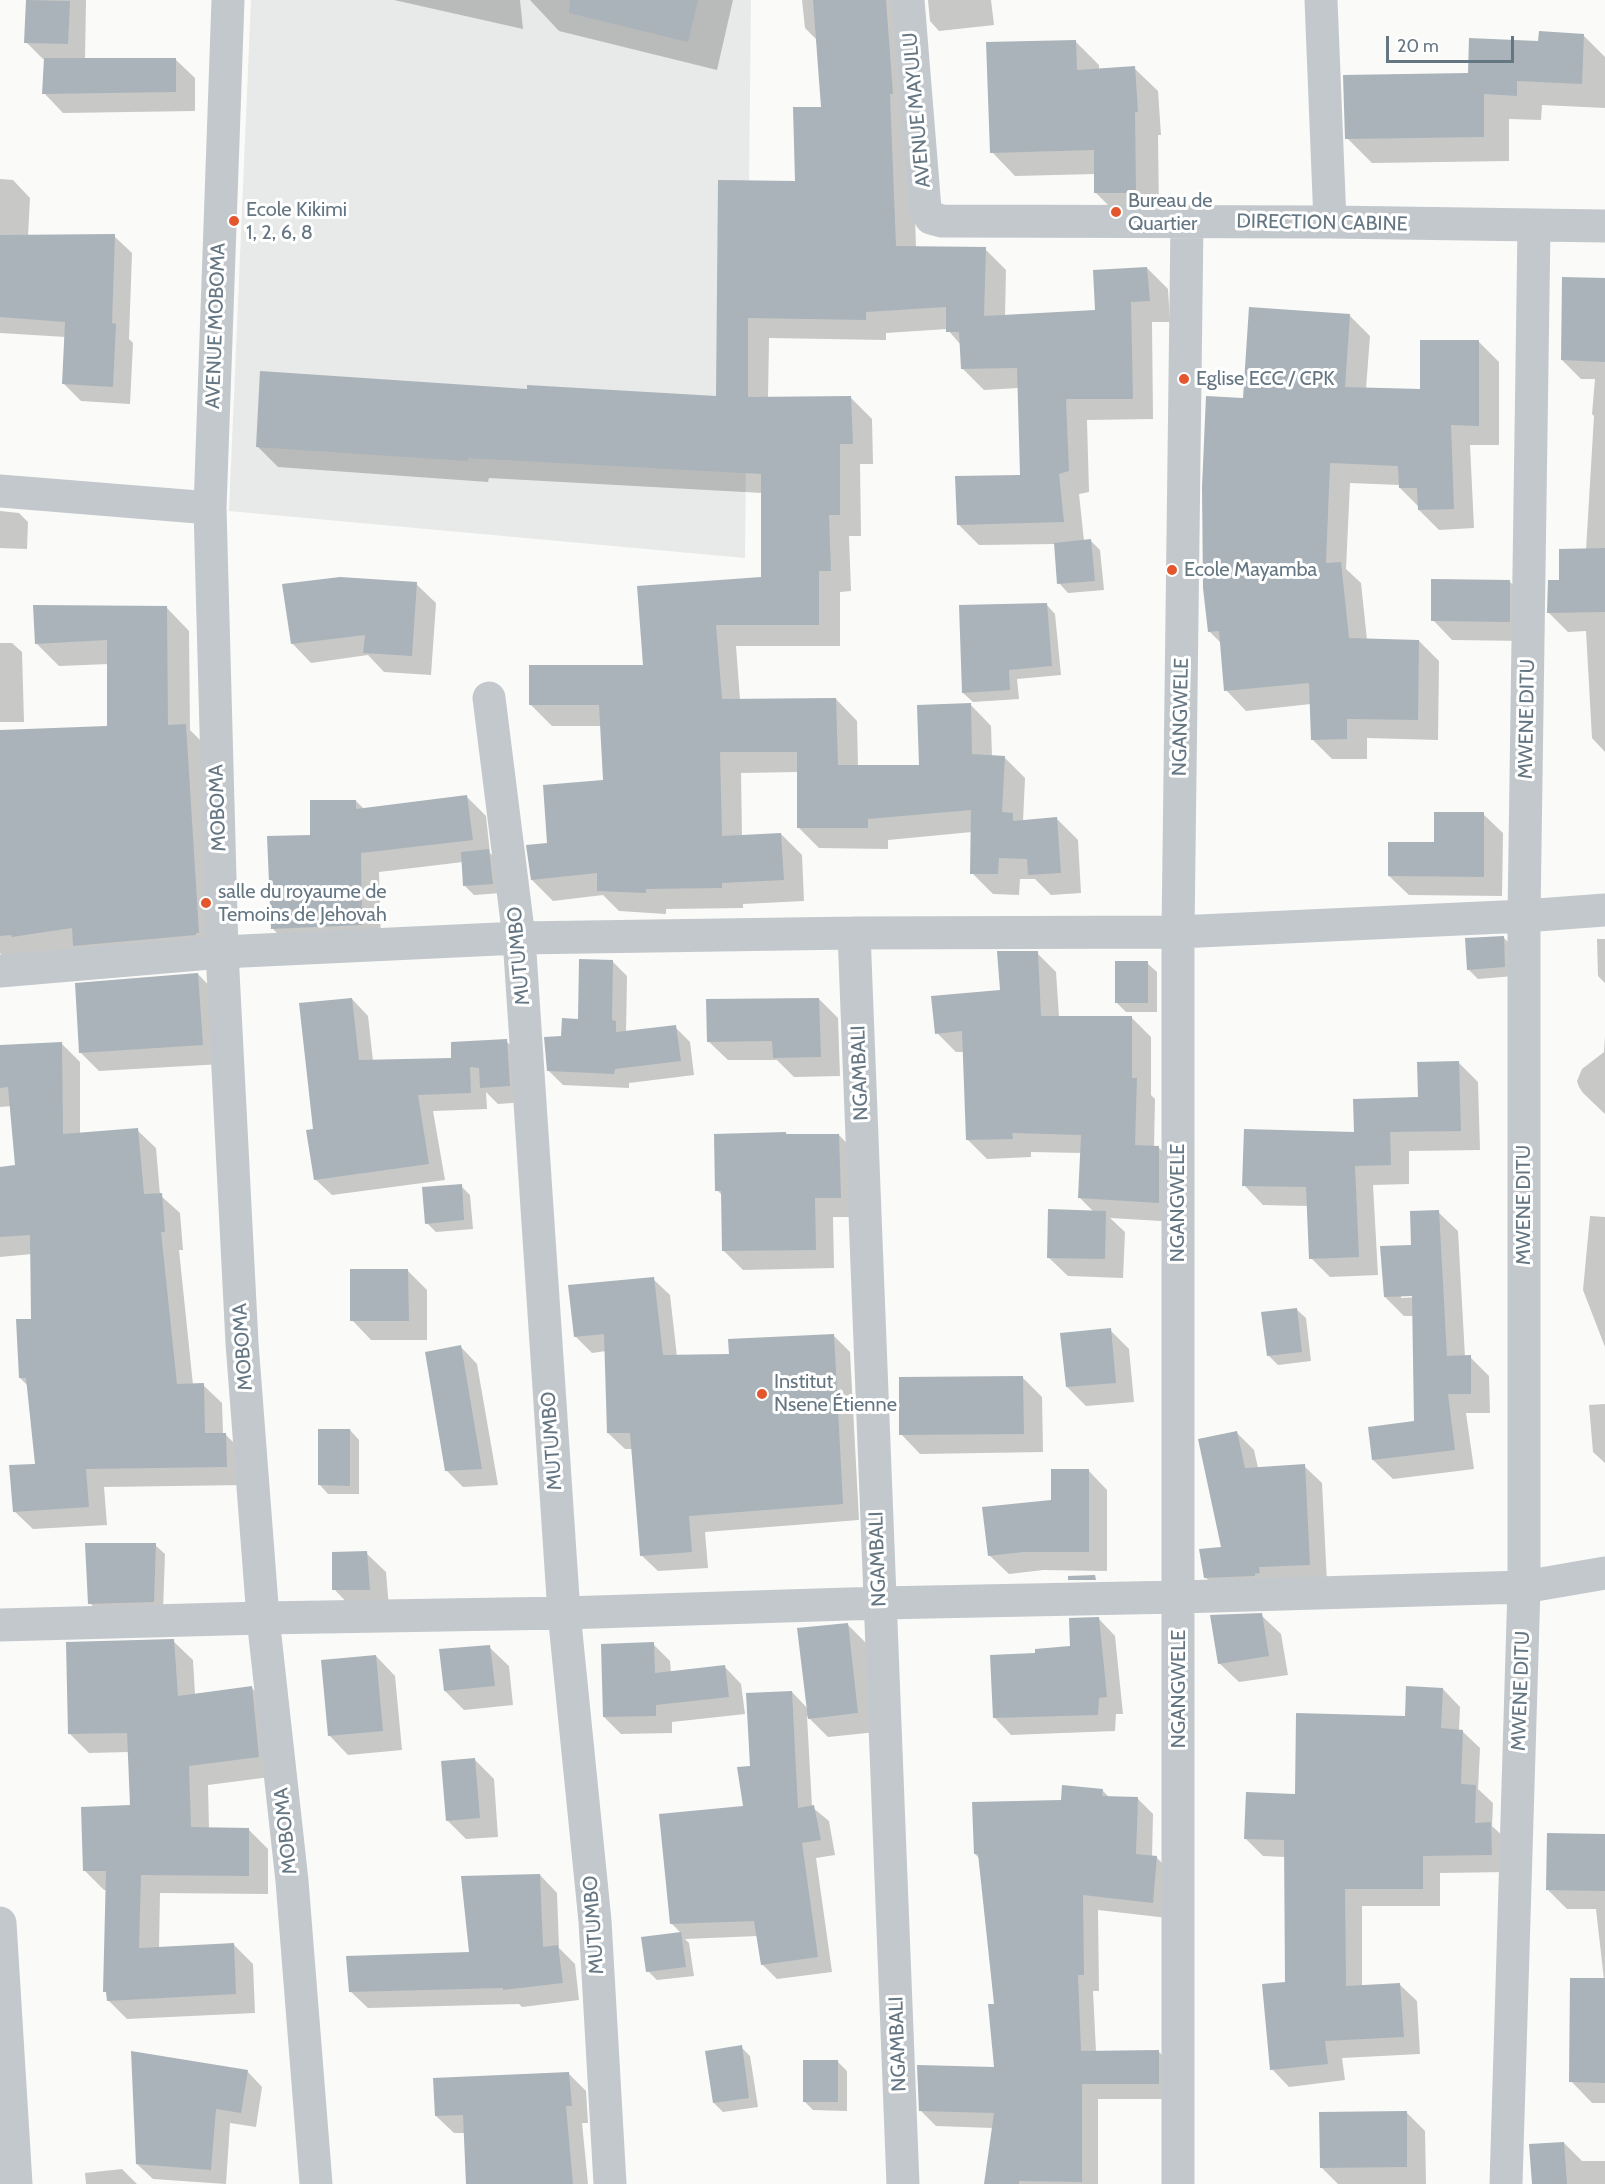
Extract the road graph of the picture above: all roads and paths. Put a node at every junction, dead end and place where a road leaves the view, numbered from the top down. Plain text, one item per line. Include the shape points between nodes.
1 (228, 0) edge
2 (908, 0) edge
3 (1321, 0) edge
4 (932, 218) joint
5 (1187, 221) junction
6 (1330, 222) junction
7 (1534, 226) junction
8 (1605, 226) edge
9 (0, 491) edge
10 (210, 508) junction
11 (489, 698) dead end
12 (1605, 910) edge
13 (1524, 916) junction
14 (1178, 932) junction
15 (854, 933) junction
16 (519, 938) junction
17 (222, 952) junction
18 (0, 971) edge
19 (1605, 1573) edge
20 (1524, 1587) junction
21 (1179, 1597) junction
22 (880, 1603) junction
23 (564, 1612) junction
24 (263, 1618) junction
25 (0, 1625) edge
26 (0, 1923) edge
27 (16, 2184) edge
28 (316, 2184) edge
29 (610, 2184) edge
30 (903, 2184) edge
31 (1178, 2184) edge
32 (1506, 2184) edge

1 - 10 street, AVENUE MOBOMA
2 - 4 street, AVENUE MAYULU via 925,209
3 - 6 street
4 - 5 street, DIRECTION CABINE via 942,222
5 - 6 street, DIRECTION CABINE
5 - 14 street, NGANGWELE
6 - 7 street, DIRECTION CABINE
7 - 8 street, DIRECTION CABINE
7 - 13 street, MWENE DITU
9 - 10 street
10 - 17 street, MOBOMA
11 - 16 street, MUTUMBO
12 - 13 street
13 - 14 street
13 - 20 street, MWENE DITU
14 - 15 street
14 - 21 street, NGANGWELE
15 - 16 street
15 - 22 street, NGAMBALI
16 - 17 street
16 - 23 street, MUTUMBO
17 - 18 street
17 - 24 street, MOBOMA via 242,1343
19 - 20 street
20 - 21 street
20 - 32 street, MWENE DITU
21 - 22 street
21 - 31 street, NGANGWELE
22 - 23 street
22 - 30 street, NGAMBALI
23 - 24 street
23 - 29 street, MUTUMBO via 595,1921
24 - 25 street
24 - 28 street, MOBOMA via 292,1881
26 - 27 street

